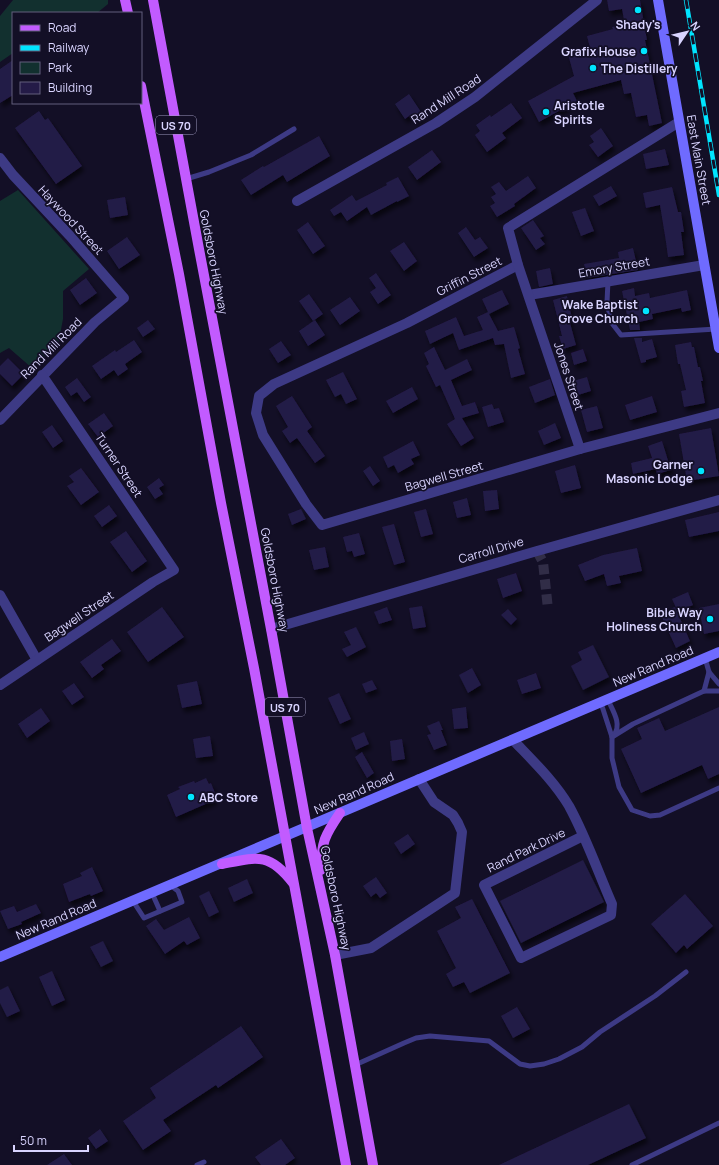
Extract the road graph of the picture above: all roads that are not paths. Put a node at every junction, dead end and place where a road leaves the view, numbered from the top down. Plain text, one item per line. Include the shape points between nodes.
1 (125, 0) edge
2 (153, 0) edge
3 (597, 0) edge
4 (658, 0) edge
5 (128, 12) edge
6 (142, 91) edge
7 (679, 122) junction
8 (294, 129) dead end
9 (0, 158) edge
10 (186, 179) junction
11 (297, 201) dead end
12 (518, 265) junction
13 (704, 265) junction
14 (608, 281) junction
15 (529, 295) junction
16 (124, 298) joint
17 (716, 329) junction
18 (719, 348) edge
19 (42, 375) junction
20 (261, 394) joint
21 (719, 413) edge
22 (0, 420) edge
23 (580, 449) junction
24 (719, 500) edge
25 (174, 570) joint
26 (0, 595) edge
27 (271, 629) junction
28 (719, 652) edge
29 (705, 658) junction
30 (37, 660) junction
31 (709, 672) junction
32 (719, 684) edge
33 (0, 685) edge
34 (704, 691) junction
35 (719, 691) edge
36 (605, 701) junction
37 (612, 737) junction
38 (513, 740) junction
39 (419, 779) junction
40 (719, 788) edge
41 (340, 813) junction
42 (307, 828) junction
43 (285, 836) junction
44 (583, 836) junction
45 (222, 864) junction
46 (172, 884) junction
47 (294, 885) junction
48 (320, 888) junction
49 (152, 893) junction
50 (133, 901) junction
51 (160, 911) junction
52 (335, 955) junction
53 (0, 957) edge
54 (686, 972) dead end
55 (355, 1065) junction
56 (719, 1123) edge
57 (204, 1162) dead end
58 (196, 1165) edge
59 (346, 1165) edge
60 (373, 1165) edge
61 (632, 1165) edge

1 - 5 main road
2 - 10 main road, Goldsboro Highway / US 70
3 - 11 street, Rand Mill Road via 475,97 436,123
4 - 7 street, East Main Street
6 - 43 main road, US 70
7 - 12 street, Griffin Street via 508,228
7 - 13 street, East Main Street
8 - 10 lane via 251,155
9 - 16 street, Haywood Street
10 - 27 main road, Goldsboro Highway / US 70
12 - 15 street, Jones Street
12 - 20 street, Griffin Street via 400,326 274,384
13 - 14 street, Emory Street
13 - 17 street, East Main Street
14 - 15 street, Emory Street
14 - 17 lane via 607,302 611,322 621,335
15 - 23 street, Jones Street
16 - 19 street, Rand Mill Road via 95,322
17 - 18 street, East Main Street
19 - 22 street, Rand Mill Road
19 - 25 street, Turner Street
20 - 23 street, Bagwell Street via 256,413 263,435 322,525
21 - 23 street, Bagwell Street
24 - 27 street, Carroll Drive
25 - 30 street, Bagwell Street
26 - 30 street
27 - 42 main road, Goldsboro Highway / US 70
28 - 29 street, New Rand Road
29 - 31 lane
29 - 36 street, New Rand Road
30 - 33 street, Bagwell Street
31 - 32 lane
31 - 34 lane
34 - 35 lane
34 - 37 lane via 633,724
36 - 37 lane
36 - 37 lane via 618,725
36 - 38 street, New Rand Road
37 - 40 lane via 612,758 619,787 632,810 640,814 660,816
38 - 39 street, New Rand Road
38 - 44 street, Rand Park Drive via 550,779 568,805
39 - 41 street, New Rand Road
39 - 52 street via 434,802 453,815 462,832 455,893 371,948
41 - 42 street, New Rand Road
41 - 48 main road via 327,832 322,847
42 - 43 street, New Rand Road
42 - 48 main road, Goldsboro Highway / US 70
43 - 45 street, New Rand Road
43 - 47 main road, US 70
44 - 44 street, Rand Park Drive via 612,904 611,915 521,958 484,885
45 - 46 street, New Rand Road
45 - 47 main road via 251,859 269,860 275,863
46 - 49 street, New Rand Road
46 - 51 lane via 182,902
47 - 59 main road, US 70
48 - 52 main road, Goldsboro Highway / US 70
49 - 50 street, New Rand Road
49 - 51 lane
50 - 51 lane via 144,918
50 - 53 street, New Rand Road
52 - 55 main road, Goldsboro Highway / US 70
54 - 55 lane via 582,1047 544,1064 520,1064 489,1041 430,1036 416,1038
55 - 60 main road, Goldsboro Highway / US 70
56 - 61 lane
57 - 58 lane

